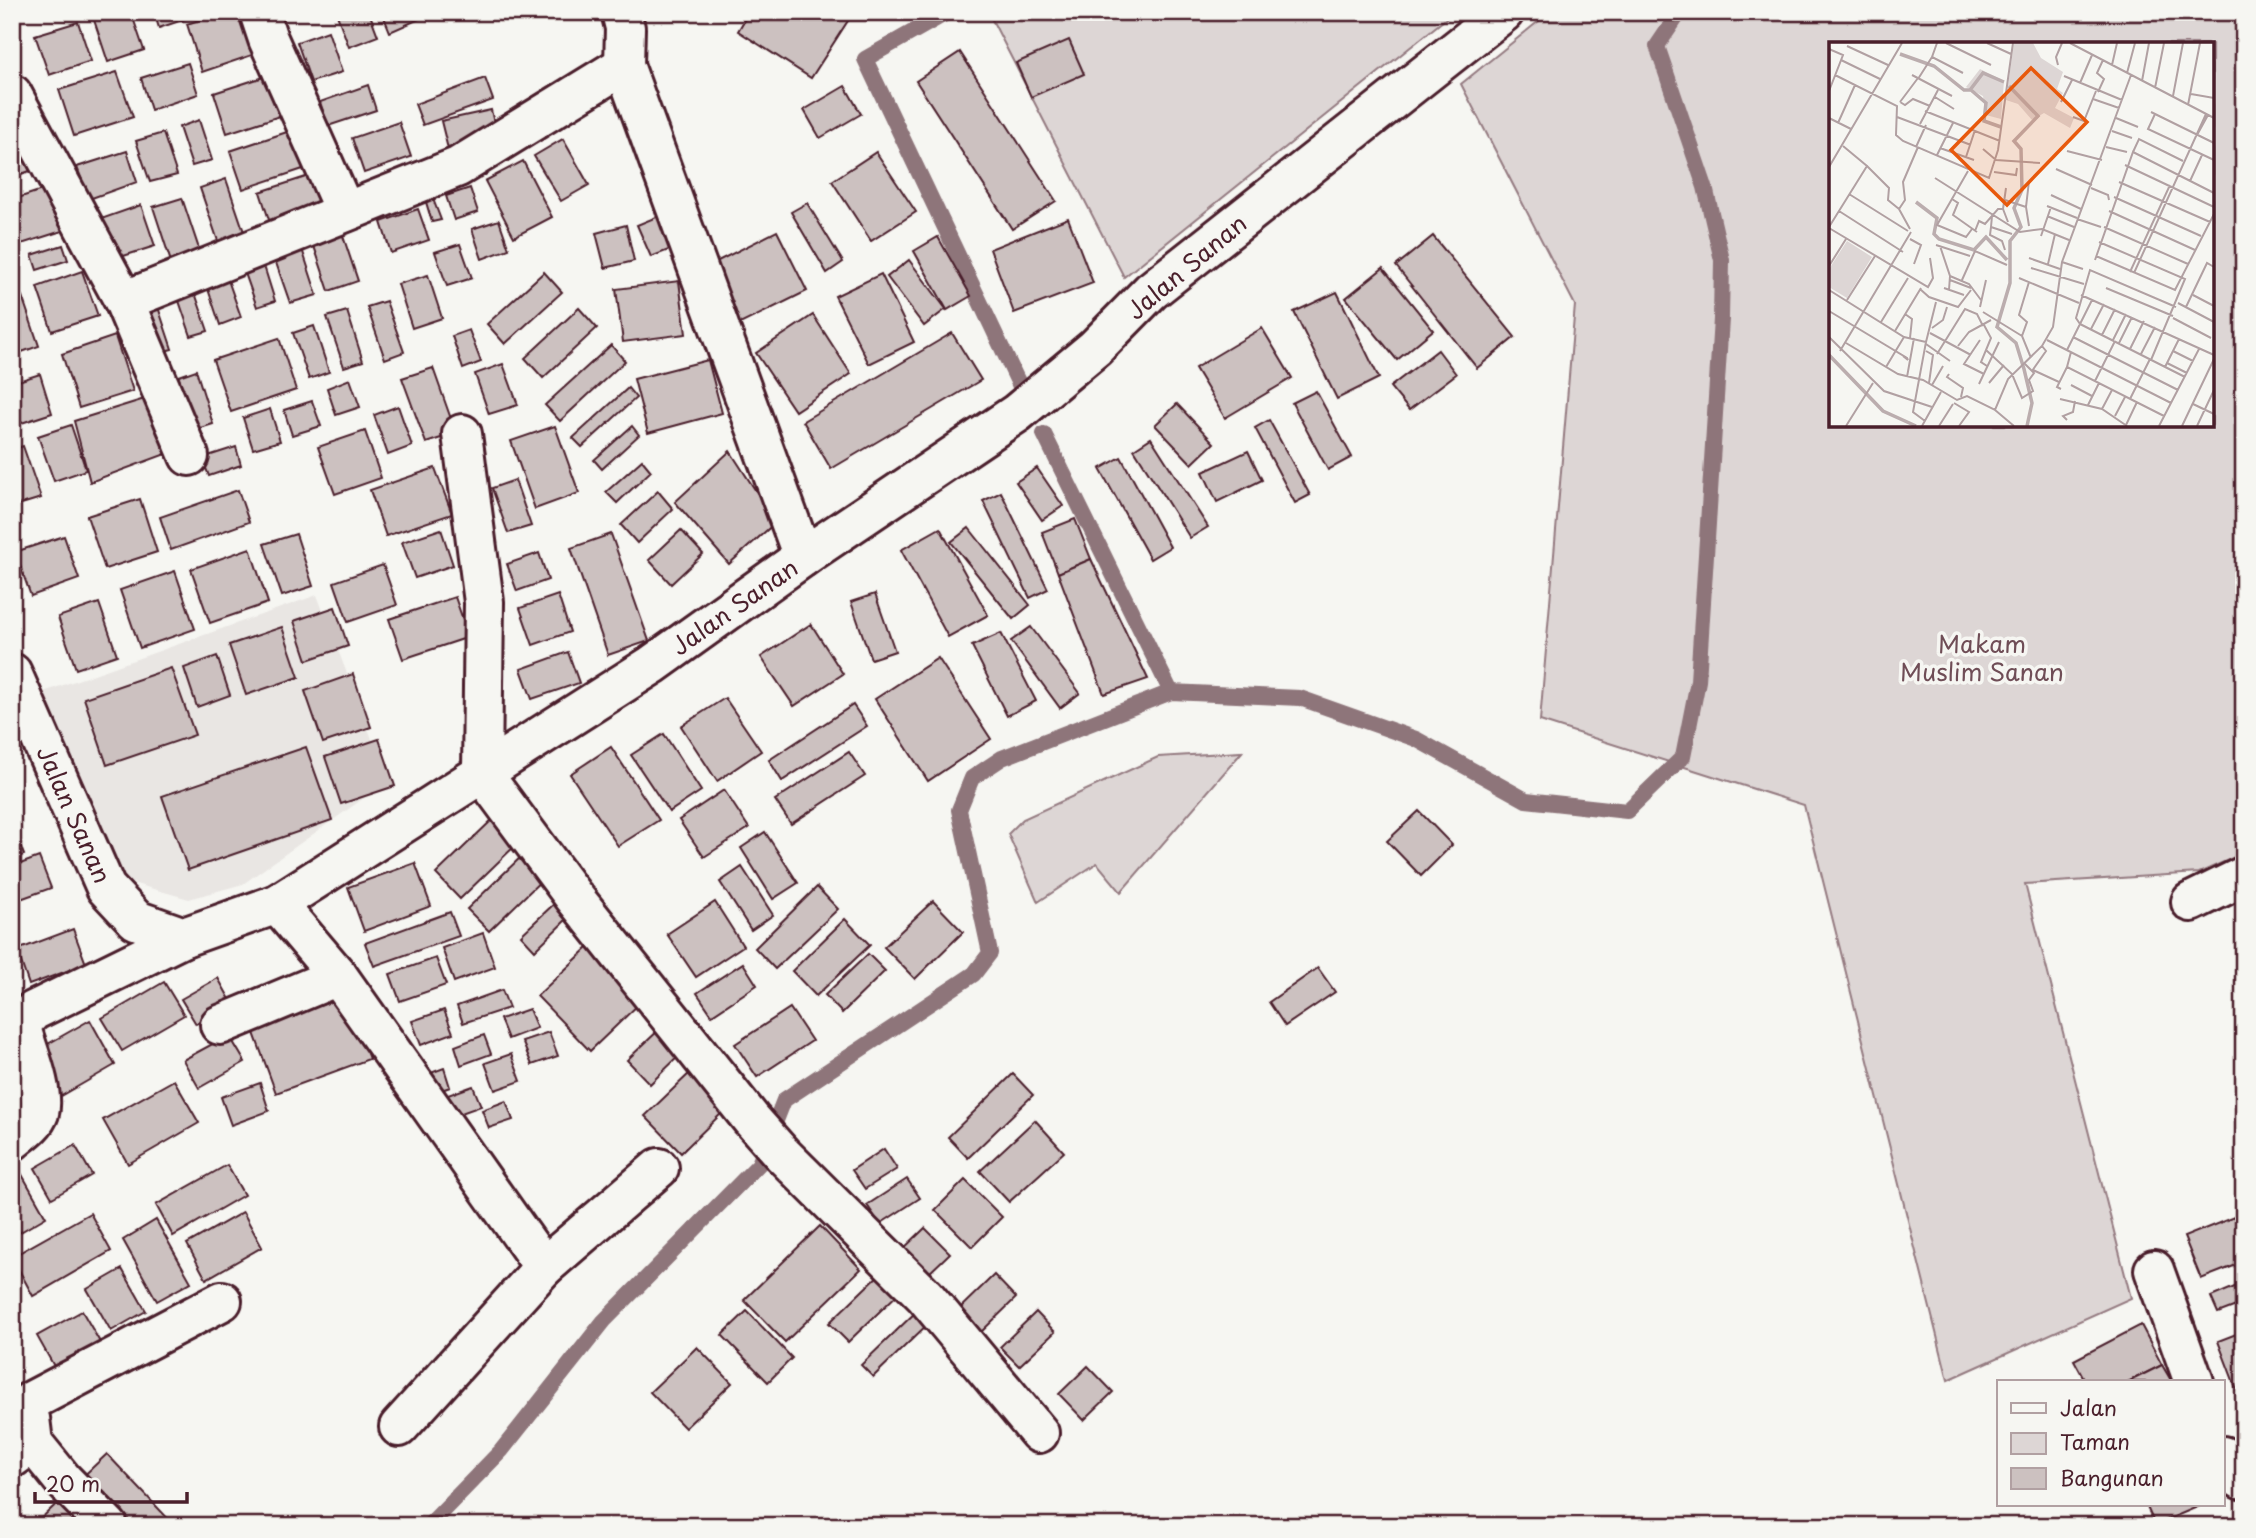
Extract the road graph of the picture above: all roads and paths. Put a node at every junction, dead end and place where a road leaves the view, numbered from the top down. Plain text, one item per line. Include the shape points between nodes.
1 (258, 12) edge
2 (621, 12) edge
3 (1504, 12) edge
4 (624, 65) junction
5 (12, 94) edge
6 (345, 212) junction
7 (124, 301) junction
8 (462, 434) dead end
9 (189, 456) dead end
10 (803, 557) junction
11 (12, 673) edge
12 (482, 773) junction
13 (2244, 876) edge
14 (2191, 902) dead end
15 (277, 904) junction
16 (184, 937) junction
17 (338, 976) junction
18 (220, 1025) dead end
19 (12, 1141) edge
20 (659, 1168) dead end
21 (544, 1267) junction
22 (2154, 1270) dead end
23 (222, 1301) dead end
24 (2193, 1380) edge
25 (399, 1427) dead end
26 (1039, 1433) dead end
27 (23, 1450) edge
28 (2224, 1457) edge
29 (2244, 1478) edge
30 (108, 1526) edge

1 - 6 street
2 - 4 street
3 - 10 street, Jalan Sanan via 1151,291 1096,348 1017,413
4 - 6 street via 458,167
4 - 10 street
5 - 7 street
6 - 7 street
7 - 9 street
8 - 12 street via 484,603
10 - 12 street, Jalan Sanan via 652,665
11 - 16 street, Jalan Sanan via 106,888 136,920
12 - 15 street, Jalan Sanan
12 - 26 street via 751,1119 925,1296
13 - 14 street
15 - 16 street, Jalan Sanan
15 - 17 street
16 - 19 street via 33,1011 23,1022 40,1097 39,1113
17 - 18 street
17 - 21 street
20 - 21 street
21 - 25 street
22 - 24 street
23 - 27 street via 31,1401
27 - 30 street via 63,1480
28 - 29 street via 2240,1479

